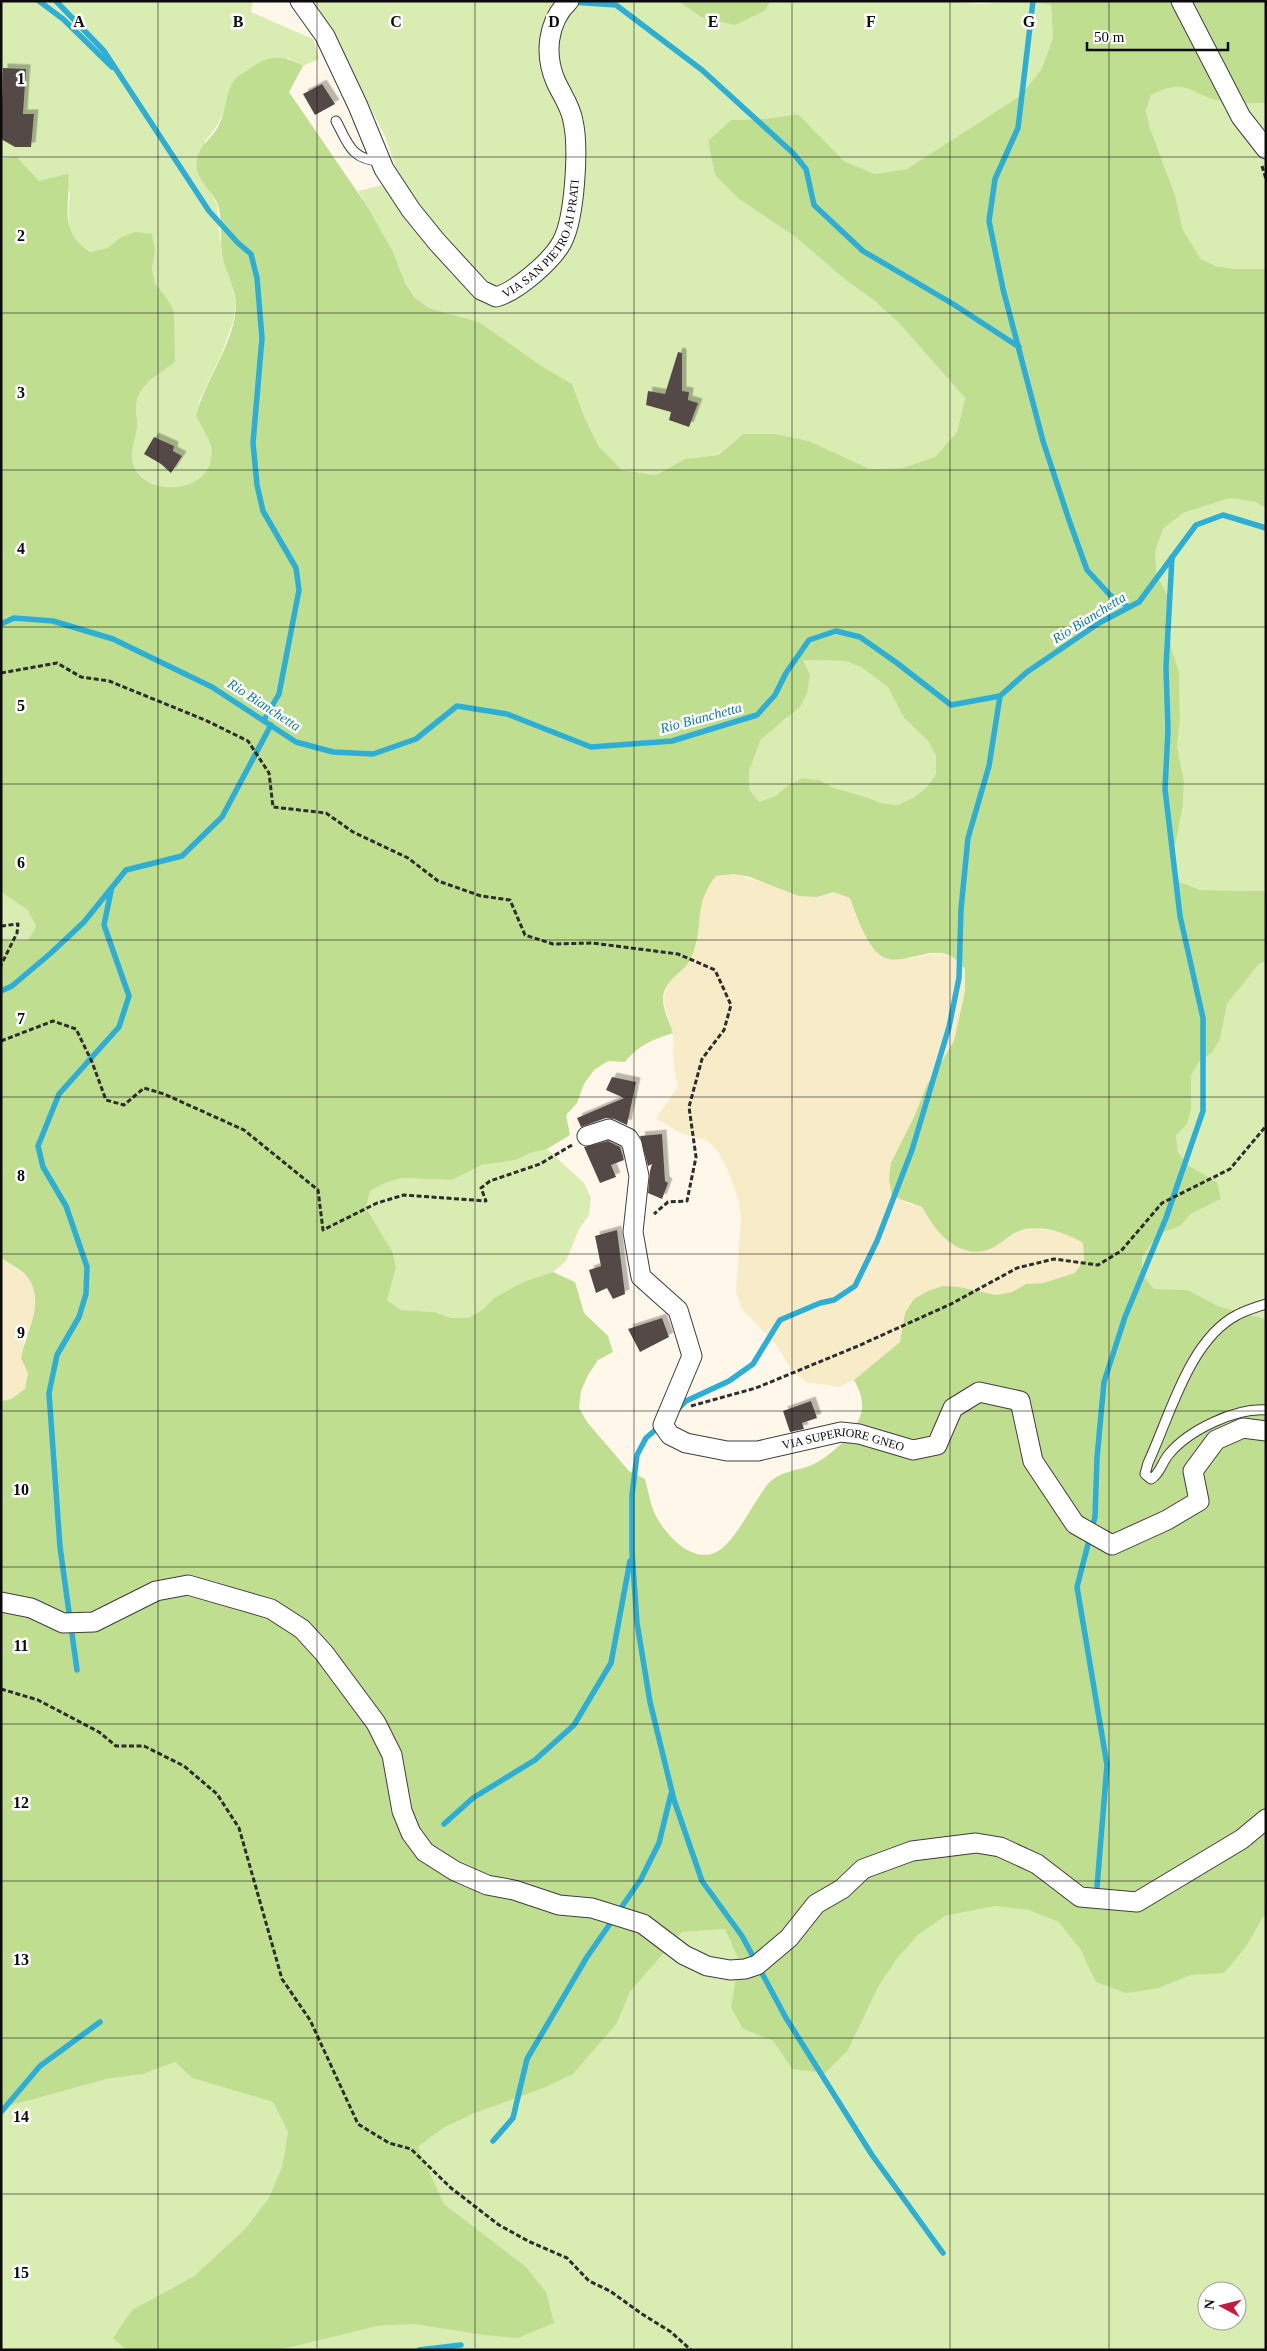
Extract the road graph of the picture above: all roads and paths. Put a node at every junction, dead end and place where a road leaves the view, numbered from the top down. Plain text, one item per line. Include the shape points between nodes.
1 (300, 1) edge
2 (569, 1) edge
3 (1181, 1) edge
4 (336, 121) dead end
5 (1265, 148) edge
6 (380, 161) junction
7 (1, 673) edge
8 (1, 926) edge
9 (1, 965) edge
10 (1, 1040) edge
11 (1266, 1126) edge
12 (586, 1136) joint
13 (633, 1232) junction
14 (1266, 1304) edge
15 (1266, 1410) edge
16 (663, 1425) junction
17 (1266, 1431) edge
18 (1, 1602) edge
19 (1, 1689) edge
20 (1266, 1819) edge
21 (691, 2350) edge

1 - 6 street, VIA SAN PIETRO AI PRATI via 325,36
2 - 6 street, VIA SAN PIETRO AI PRATI via 555,17 549,50 552,71 574,121 571,214 562,242 525,280 496,297 481,290 411,210
3 - 5 street via 1241,117
4 - 6 lane via 354,153 367,160
7 - 13 path via 57,663 80,677 109,681 206,720 248,741 269,773 273,806 326,813 353,832 408,858 438,882 481,896 510,900 525,935 553,944 592,943 678,954 716,970 730,1005 724,1030 702,1059 689,1107 696,1157 687,1201 668,1202
8 - 9 path via 18,924 17,933
10 - 12 path via 53,1021 76,1029 106,1100 124,1105 144,1088 244,1130 318,1190 324,1230 377,1203 404,1195 486,1201 481,1188 490,1181 540,1164
11 - 16 path via 1230,1169 1162,1203 1121,1251 1098,1265 1054,1260 1017,1268 951,1304 858,1346 756,1388 695,1404
12 - 13 street via 609,1129 620,1133 632,1144 639,1176
13 - 16 street via 641,1277 678,1310 692,1356
14 - 15 lane via 1237,1315 1212,1334 1195,1358 1146,1474 1150,1479 1156,1476 1169,1454 1182,1441 1202,1429 1227,1416 1251,1409
16 - 17 street, VIA SUPERIORE GNEO via 670,1435 686,1442 727,1451 758,1451 841,1432 913,1450 937,1445 954,1408 979,1392 1020,1401 1033,1461 1075,1524 1112,1545 1167,1520 1199,1501 1193,1471 1216,1440 1243,1428
18 - 20 street via 31,1608 64,1623 94,1622 156,1591 188,1585 271,1609 302,1629 376,1723 392,1755 402,1811 410,1833 425,1852 455,1872 487,1885 559,1905 592,1908 643,1924 684,1955 706,1966 730,1970 757,1965 789,1938 816,1904 842,1889 863,1869 912,1851 976,1843 1000,1847 1037,1864 1080,1897 1137,1902 1242,1839
19 - 21 path via 38,1700 99,1732 116,1746 144,1746 184,1766 218,1794 239,1828 282,1979 310,2020 358,2124 389,2143 411,2149 451,2188 499,2224 567,2258 590,2281 671,2332

